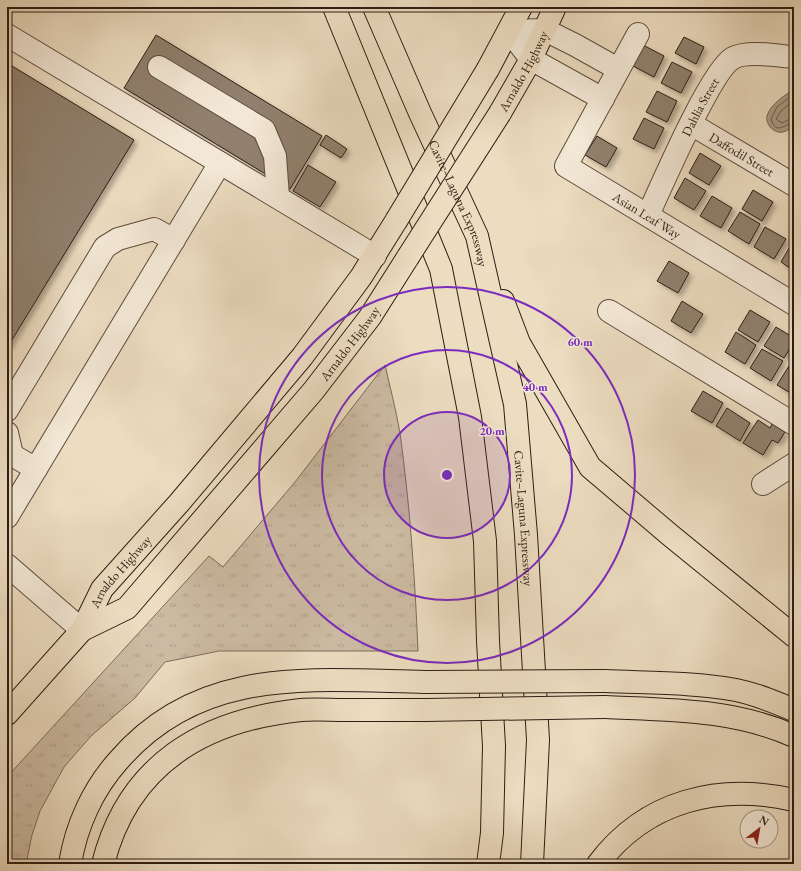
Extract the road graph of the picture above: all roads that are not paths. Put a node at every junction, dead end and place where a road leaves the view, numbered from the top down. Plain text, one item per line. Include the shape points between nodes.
1 (334, 7) edge
2 (374, 7) edge
3 (521, 7) edge
4 (555, 7) edge
5 (545, 30) junction
6 (510, 31) junction
7 (638, 34) dead end
8 (7, 35) edge
9 (794, 57) edge
10 (531, 59) junction
11 (159, 67) dead end
12 (618, 69) junction
13 (603, 99) junction
14 (691, 124) junction
15 (220, 163) junction
16 (794, 185) edge
17 (278, 197) junction
18 (648, 215) junction
19 (477, 236) junction
20 (174, 240) junction
21 (375, 256) junction
22 (794, 304) edge
23 (609, 311) dead end
24 (7, 410) edge
25 (794, 424) edge
26 (7, 432) edge
27 (794, 464) edge
28 (36, 469) junction
29 (763, 484) dead end
30 (7, 517) edge
31 (7, 564) edge
32 (82, 630) junction
33 (794, 636) edge
34 (10, 704) edge
35 (794, 710) edge
36 (794, 736) edge
37 (794, 800) edge
38 (492, 833) junction
39 (70, 864) edge
40 (103, 864) edge
41 (484, 864) edge
42 (488, 864) edge
43 (532, 864) edge
44 (598, 864) edge

1 - 38 main road via 441,269 470,417 486,541 494,746
2 - 19 main road, Cavite–Laguna Expressway
3 - 6 main road, Arnaldo Highway
4 - 5 main road, Arnaldo Highway
5 - 6 street
5 - 10 main road, Arnaldo Highway
5 - 12 street
6 - 10 street
6 - 21 main road, Arnaldo Highway, bridge
7 - 12 street, Asian Leaf Way
8 - 15 street
9 - 14 street, Dahlia Street via 748,54 733,58 722,68
10 - 13 street
10 - 32 main road, Arnaldo Highway, bridge via 370,317 314,390 127,608
11 - 17 street via 264,130 275,156
12 - 13 street, Asian Leaf Way
13 - 18 street, Asian Leaf Way via 566,166
14 - 16 street, Daffodil Street
14 - 18 street, Dahlia Street
15 - 17 street
15 - 20 street
17 - 21 street
18 - 22 street, Asian Leaf Way
19 - 33 main road via 519,343 590,467
19 - 43 main road, Cavite–Laguna Expressway via 515,404 526,535 538,740
20 - 24 street via 154,229 118,238 105,247
20 - 28 street
21 - 32 main road, Arnaldo Highway via 334,316 297,363 179,503 102,589
23 - 25 street
26 - 28 street via 12,455
27 - 29 street
28 - 30 street
31 - 32 street
32 - 34 main road, Arnaldo Highway
35 - 39 main road, bridge via 769,699 736,690 604,681 313,680 230,690 186,706 165,718 127,750 110,770 86,812 77,834
36 - 40 main road, bridge via 770,725 739,717 605,707 303,710 251,719 205,734 169,758 152,773 138,790 115,828
37 - 44 main road via 737,793 705,796 673,806 640,824 615,844
38 - 41 main road
38 - 42 main road

